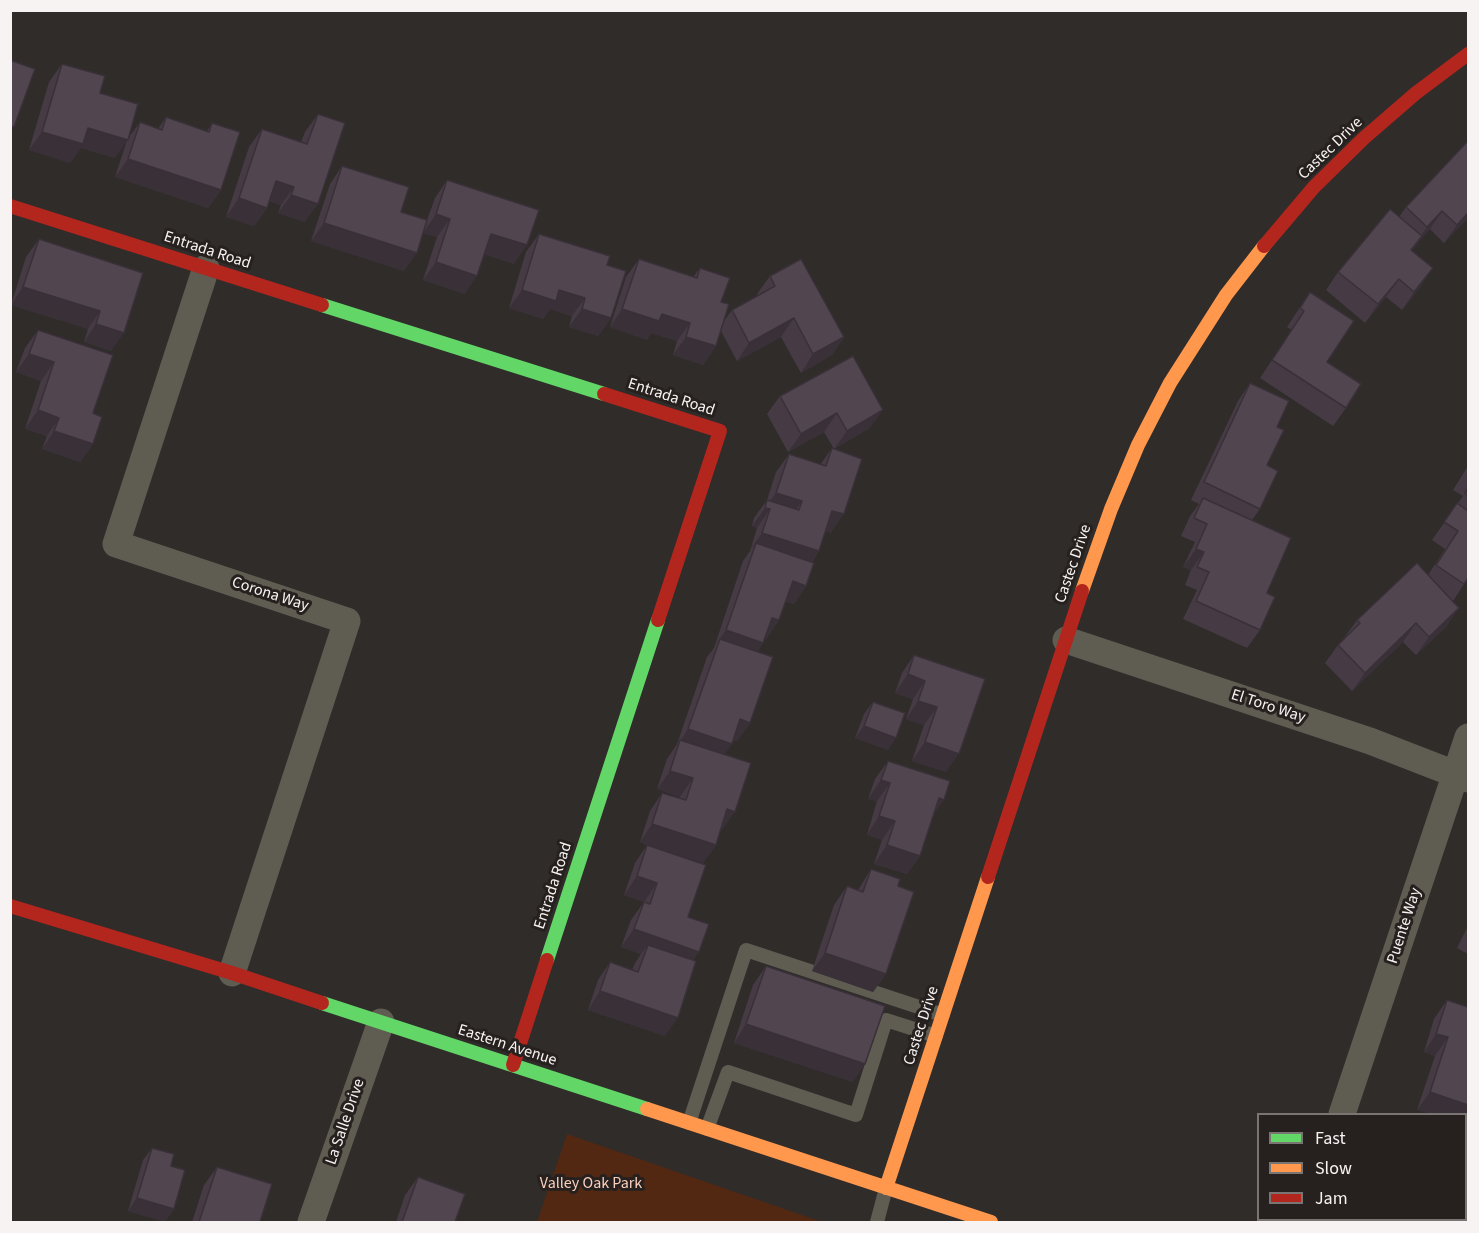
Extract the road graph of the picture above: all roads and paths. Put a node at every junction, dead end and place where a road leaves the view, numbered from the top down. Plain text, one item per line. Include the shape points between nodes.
1 (1468, 54) edge
2 (10, 206) edge
3 (206, 268) junction
4 (1066, 640) junction
5 (1468, 737) edge
6 (1462, 776) edge
7 (10, 906) edge
8 (232, 973) junction
9 (943, 1015) junction
10 (381, 1022) junction
11 (936, 1036) junction
12 (513, 1065) junction
13 (1342, 1113) edge
14 (689, 1123) junction
15 (707, 1129) junction
16 (886, 1188) junction
17 (311, 1222) edge
18 (877, 1222) edge
19 (991, 1222) edge

1 - 4 street, Castec Drive via 1416,93 1322,179 1226,295 1170,383 1138,445 1111,509
2 - 3 street, Entrada Road
3 - 8 street, Corona Way via 116,544 347,621
3 - 12 street, Entrada Road via 720,431
4 - 6 street, El Toro Way via 1370,741
4 - 9 street, Castec Drive
5 - 6 street, Puente Way
6 - 13 street, Puente Way
7 - 8 street, Eastern Avenue
8 - 10 street, Eastern Avenue
9 - 11 street, Castec Drive
9 - 14 lane via 746,950
10 - 12 street, Eastern Avenue
10 - 17 street, La Salle Drive
11 - 15 lane via 886,1020 856,1115 728,1072
11 - 16 street, Castec Drive
12 - 14 street, Eastern Avenue
14 - 15 street, Eastern Avenue
15 - 16 street, Eastern Avenue
16 - 18 lane
16 - 19 street, Eastern Avenue

